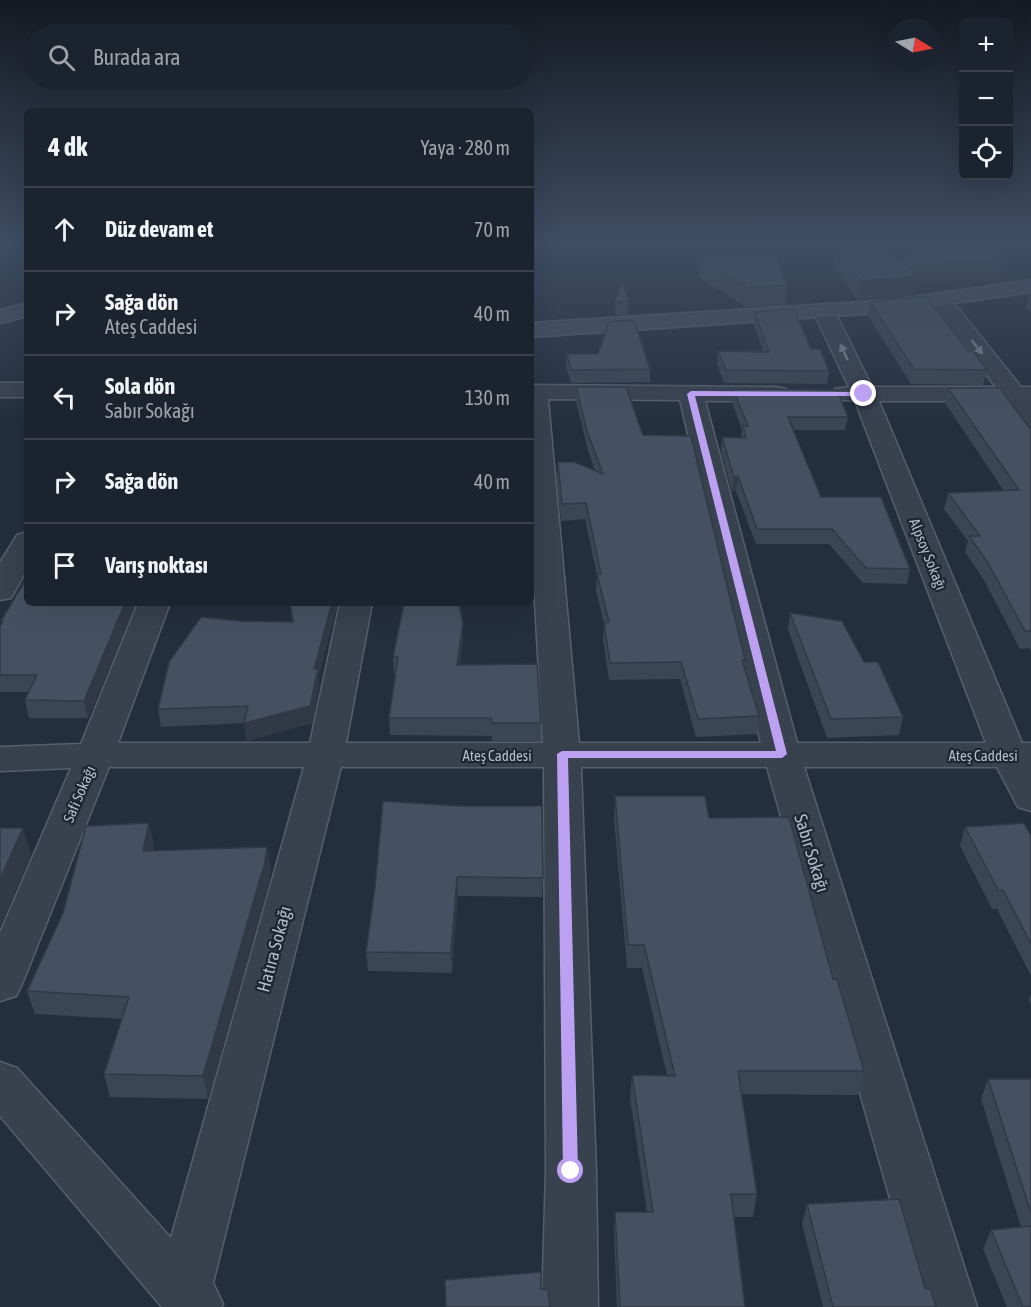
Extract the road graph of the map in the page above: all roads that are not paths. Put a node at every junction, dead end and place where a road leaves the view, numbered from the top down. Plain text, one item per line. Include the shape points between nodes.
1 (909, 303) edge
2 (944, 303) edge
3 (24, 310) edge
4 (824, 311) junction
5 (0, 317) edge
6 (24, 320) edge
7 (24, 329) edge
8 (534, 330) edge
9 (0, 334) edge
10 (0, 390) edge
11 (24, 390) edge
12 (534, 392) edge
13 (691, 394) junction
14 (864, 394) junction
15 (1023, 394) edge
16 (534, 404) edge
17 (1031, 420) edge
18 (24, 547) edge
19 (0, 591) edge
20 (153, 606) edge
21 (355, 606) edge
22 (95, 754) junction
23 (562, 754) junction
24 (782, 754) junction
25 (326, 755) junction
26 (1020, 755) edge
27 (0, 759) edge
28 (1031, 798) edge
29 (0, 984) edge
30 (0, 1082) edge
31 (190, 1300) edge
32 (570, 1307) edge
33 (949, 1307) edge

1 - 4 main road
2 -> 15 street
3 - 5 main road
4 - 8 main road
14 -> 4 street, Alpsoy Sokağı
5 - 6 main road
7 - 9 main road
10 - 11 street
12 - 13 street
13 - 14 street
13 - 24 street, Sabır Sokağı
14 - 15 street
14 - 26 street, Alpsoy Sokağı
15 - 17 street
16 - 23 street
18 - 19 street
20 - 22 street, Safi Sokağı
21 - 25 street, Hatıra Sokağı
22 - 25 street, Ateş Caddesi
22 - 27 street, Ateş Caddesi
22 - 29 street, Safi Sokağı
23 - 24 street, Ateş Caddesi
23 - 25 street, Ateş Caddesi
23 - 32 street via 571,1159
24 - 26 street, Ateş Caddesi
24 - 33 street, Sabır Sokağı
25 - 31 street, Hatıra Sokağı
26 - 28 street, Alpsoy Sokağı
30 - 31 street

